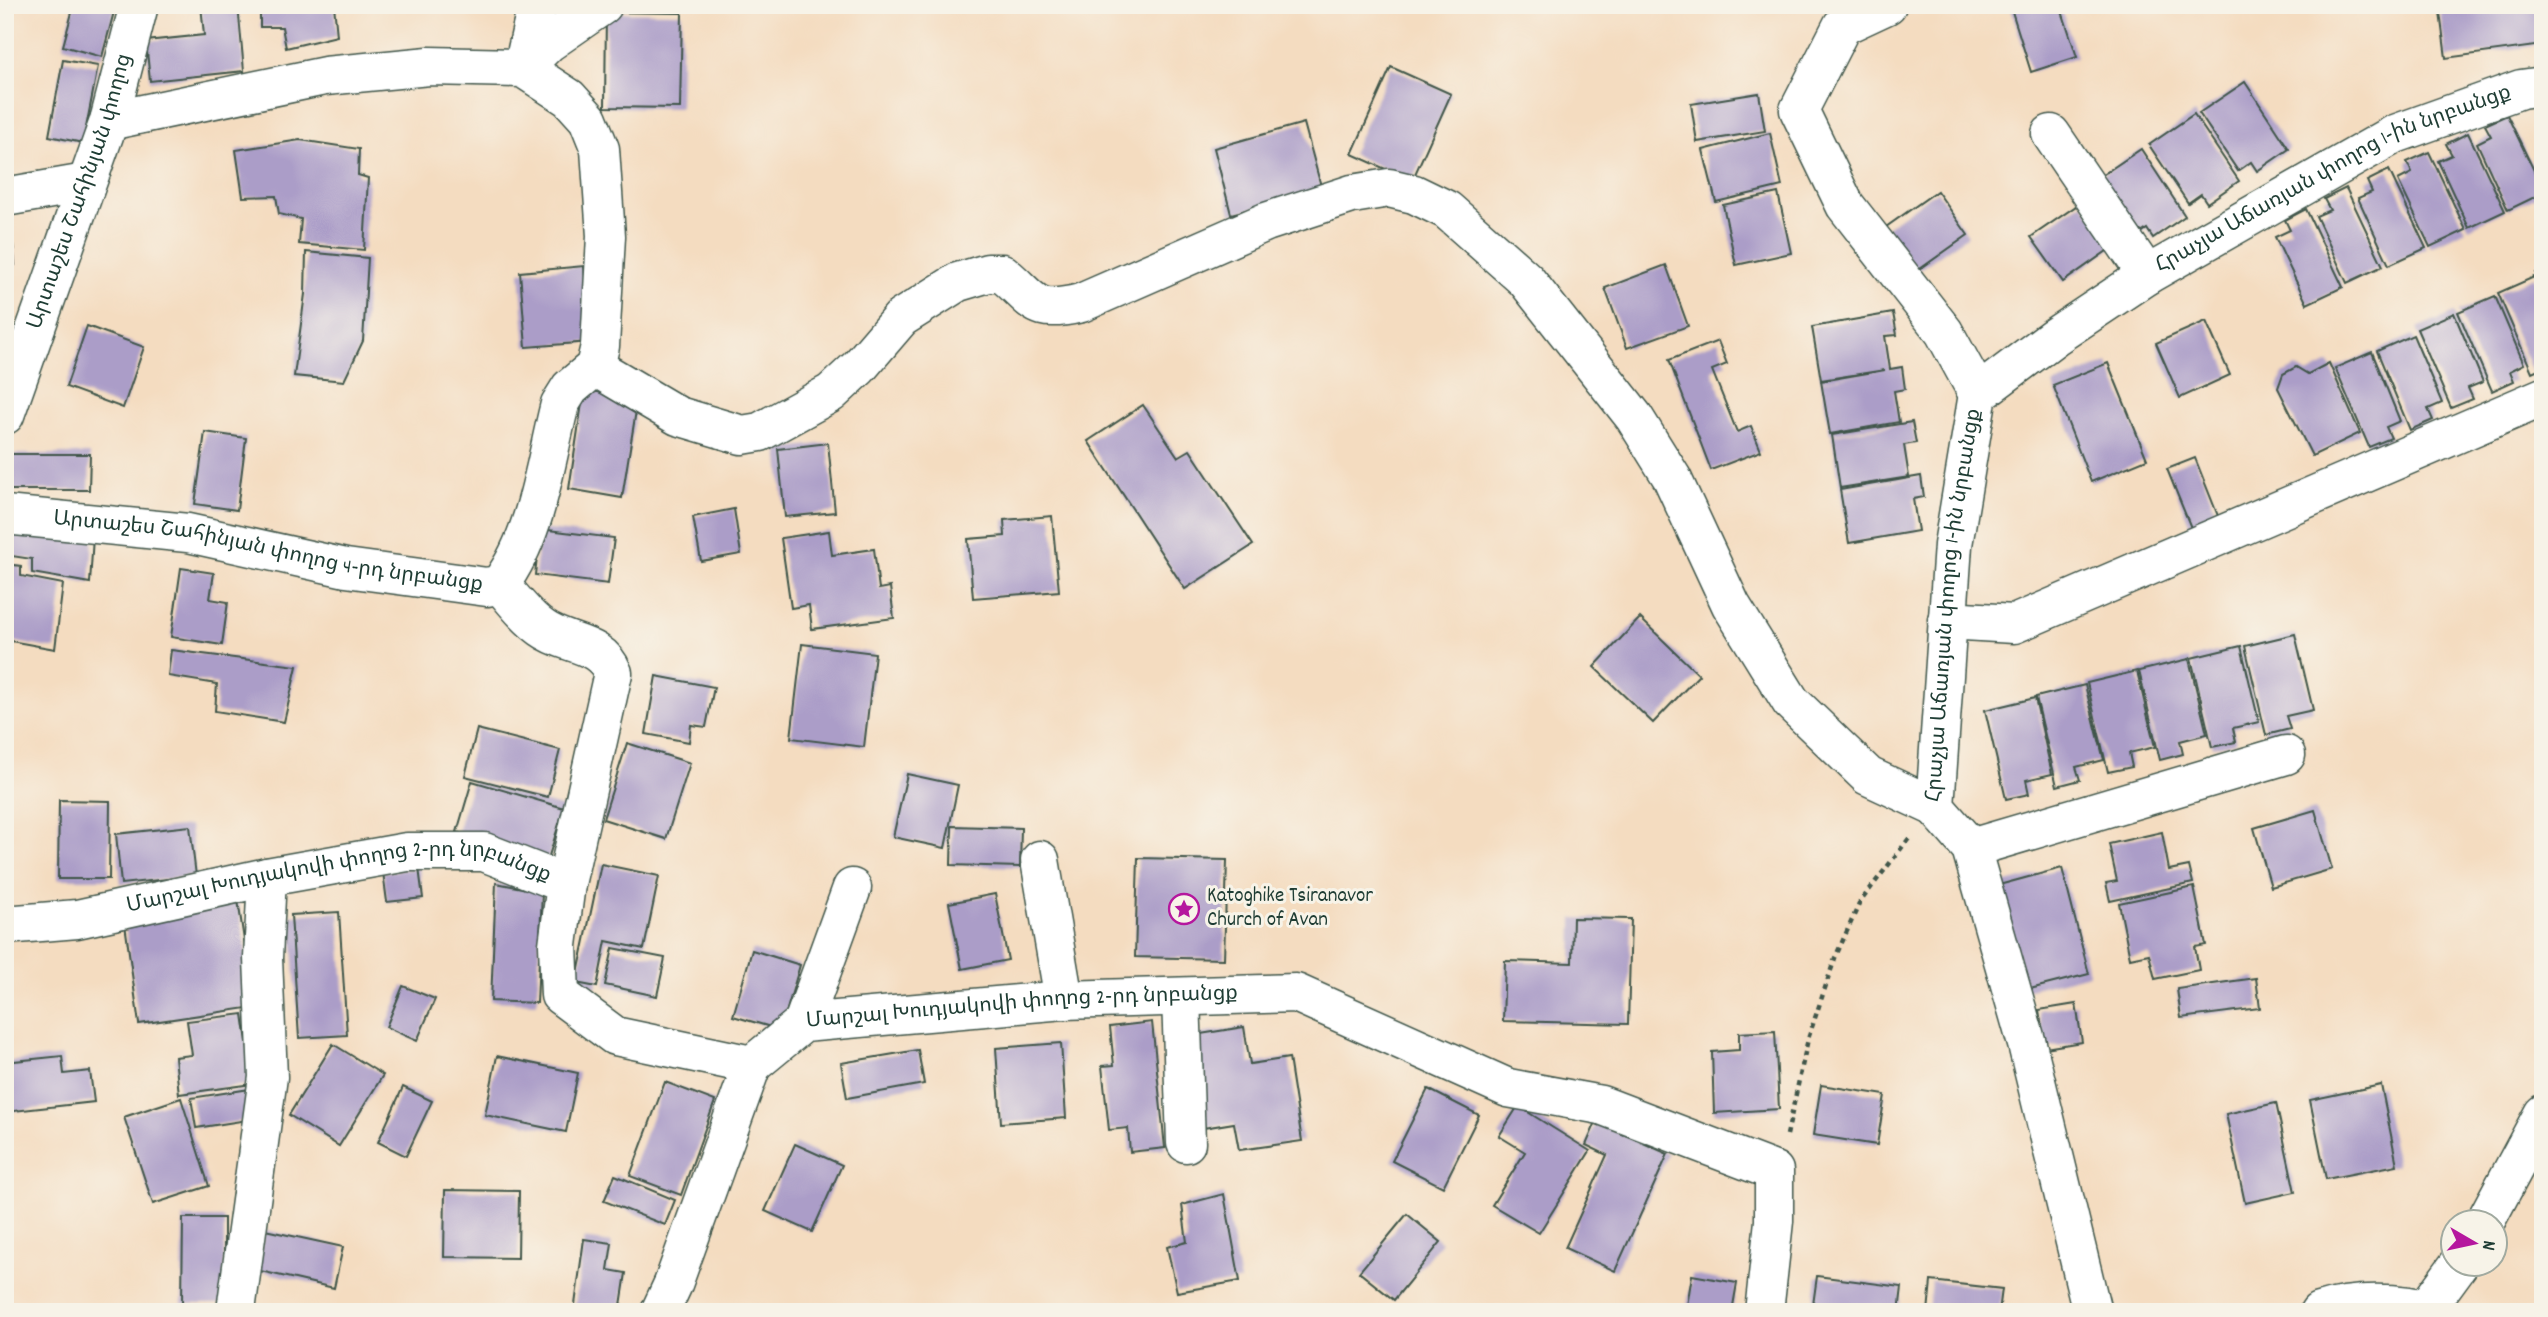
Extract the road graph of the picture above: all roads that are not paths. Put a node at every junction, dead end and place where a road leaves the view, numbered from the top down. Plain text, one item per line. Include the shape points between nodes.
1 (139, 5) edge
2 (537, 5) edge
3 (603, 5) edge
4 (1887, 5) edge
5 (523, 68) junction
6 (2543, 86) edge
7 (109, 121) junction
8 (2051, 134) dead end
9 (86, 183) junction
10 (5, 197) edge
11 (2147, 275) junction
12 (595, 367) junction
13 (1978, 394) junction
14 (2543, 397) edge
15 (5, 415) edge
16 (5, 515) edge
17 (500, 584) junction
18 (1947, 620) junction
19 (2286, 755) dead end
20 (1935, 807) junction
21 (1971, 848) junction
22 (1040, 860) dead end
23 (267, 877) junction
24 (566, 884) junction
25 (852, 888) dead end
26 (5, 925) edge
27 (1181, 997) junction
28 (1064, 1000) junction
29 (803, 1023) junction
30 (752, 1066) junction
31 (2543, 1114) edge
32 (1186, 1143) dead end
33 (2493, 1208) edge
34 (2451, 1278) edge
35 (237, 1303) dead end
36 (2430, 1310) edge
37 (660, 1312) edge
38 (1764, 1312) edge
39 (2092, 1312) edge
40 (2319, 1312) edge

1 - 7 street, Արտաշես Շահինյան փողոց
2 - 5 street
3 - 5 street via 548,43
4 - 13 street via 1842,26 1799,110 1845,205 1944,332
5 - 7 street via 429,66 326,76
5 - 12 street via 569,98 588,119 600,149 606,236
6 - 11 street, Հրաչյա Աճառյան փողոց 1-ին նրբանցք via 2521,89 2395,134
7 - 9 street, Արտաշես Շահինյան փողոց
8 - 11 street
9 - 10 street
9 - 15 street, Արտաշես Շահինյան փողոց
11 - 13 street, Հրաչյա Աճառյան փողոց 1-ին նրբանցք
12 - 17 street, Արտաշես Շահինյան փողոց 4-րդ նրբանցք via 569,388 560,404 533,512 509,573
12 - 20 street via 678,416 742,435 760,432 831,393 901,318 958,282 1002,273 1041,308 1059,308 1278,218 1352,194 1389,188 1414,194 1447,210 1527,280 1634,417 1672,478 1731,605 1791,702 1868,776
13 - 18 street, Հրաչյա Աճառյան փողոց 1-ին նրբանցք via 1953,545
14 - 18 street via 2014,624
16 - 17 street, Արտաշես Շահինյան փողոց 4-րդ նրբանցք via 188,533 346,568 487,587
17 - 24 street via 538,625 601,654 613,673
18 - 20 street, Հրաչյա Աճառյան փողոց 1-ին նրբանցք
19 - 21 street
20 - 21 street, Հրաչյա Աճառյան փողոց 1-ին նրբանցք
21 - 39 street, Հրաչյա Աճառյան փողոց 1-ին նրբանցք via 2027,1044
22 - 28 street
23 - 24 street, Մարշալ Խուդյակովի փողոց 2-րդ նրբանցք via 407,852 484,852
23 - 26 street, Մարշալ Խուդյակովի փողոց 2-րդ նրբանցք via 77,919
23 - 35 street via 263,958 268,1077
24 - 30 street, Մարշալ Խուդյակովի փողոց 2-րդ նրբանցք via 558,945 560,995 615,1036
25 - 29 street
27 - 28 street, Մարշալ Խուդյակովի փողոց 2-րդ նրբանցք
27 - 32 street
27 - 38 street, Մարշալ Խուդյակովի փողոց 2-րդ նրբանցք via 1296,993 1508,1088 1601,1105 1774,1171 1774,1221
28 - 29 street, Մարշալ Խուդյակովի փողոց 2-րդ նրբանցք
29 - 30 street, Մարշալ Խուդյակովի փողոց 2-րդ նրբանցք
30 - 37 street
31 - 33 street
34 - 36 street
36 - 40 street via 2338,1306

